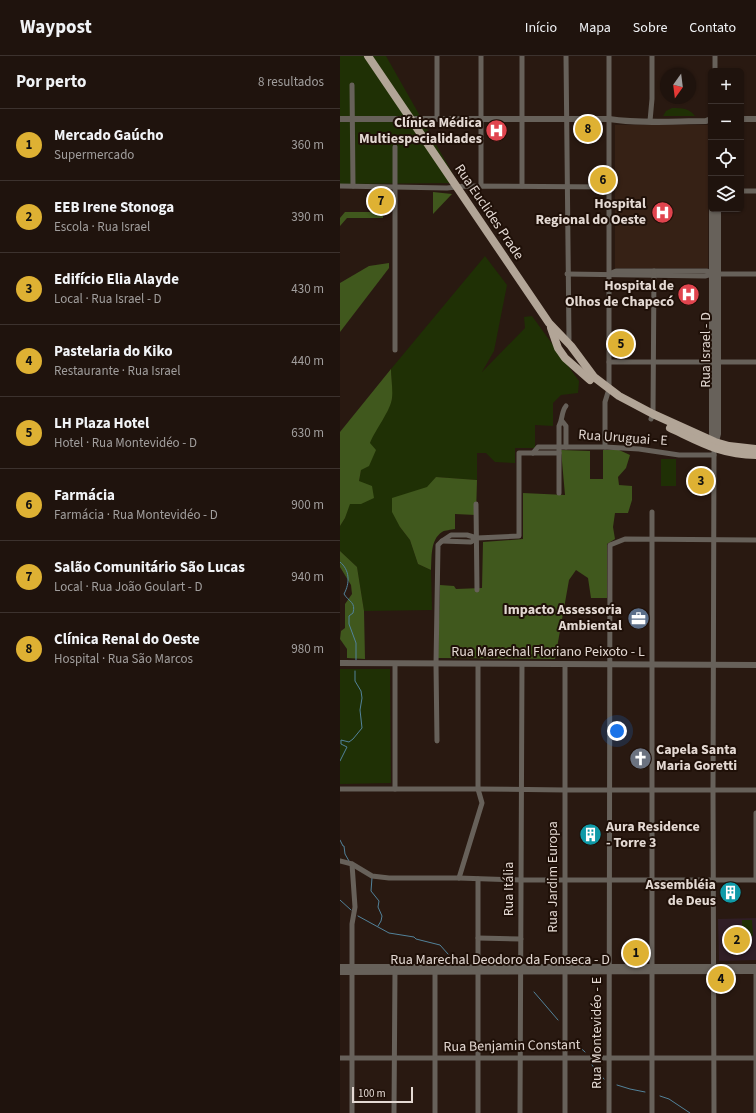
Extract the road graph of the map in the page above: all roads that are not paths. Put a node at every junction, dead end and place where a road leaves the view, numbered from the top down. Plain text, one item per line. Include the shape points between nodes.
1 (368, 56) edge
2 (437, 56) edge
3 (481, 56) edge
4 (522, 56) edge
5 (566, 56) edge
6 (609, 56) edge
7 (652, 56) edge
8 (715, 56) edge
9 (715, 68) edge
10 (352, 85) dead end
11 (708, 118) edge
12 (340, 119) edge
13 (352, 119) junction
14 (410, 119) junction
15 (438, 119) junction
16 (481, 119) junction
17 (522, 119) junction
18 (566, 119) junction
19 (609, 119) junction
20 (651, 119) junction
21 (744, 119) edge
22 (756, 119) edge
23 (395, 147) dead end
24 (340, 186) edge
25 (352, 186) junction
26 (481, 186) junction
27 (522, 186) junction
28 (395, 187) junction
29 (456, 187) junction
30 (567, 187) junction
31 (609, 187) junction
32 (744, 191) edge
33 (756, 191) edge
34 (712, 212) edge
35 (718, 212) edge
36 (567, 274) junction
37 (609, 274) junction
38 (654, 274) junction
39 (715, 274) junction
40 (756, 274) edge
41 (549, 323) junction
42 (567, 342) junction
43 (558, 346) junction
44 (395, 350) dead end
45 (576, 354) junction
46 (568, 359) junction
47 (609, 362) junction
48 (654, 362) junction
49 (715, 362) junction
50 (756, 362) edge
51 (608, 391) junction
52 (566, 406) dead end
53 (652, 416) junction
54 (560, 424) junction
55 (566, 447) junction
56 (604, 447) junction
57 (715, 449) junction
58 (756, 449) edge
59 (559, 450) junction
60 (756, 455) edge
61 (559, 493) dead end
62 (476, 504) dead end
63 (652, 512) dead end
64 (476, 538) junction
65 (652, 539) junction
66 (714, 540) junction
67 (756, 540) edge
68 (477, 590) dead end
69 (340, 663) edge
70 (395, 664) junction
71 (436, 664) junction
72 (478, 664) junction
73 (522, 664) junction
74 (714, 664) junction
75 (756, 664) edge
76 (565, 665) junction
77 (610, 665) junction
78 (652, 665) junction
79 (437, 742) dead end
80 (395, 788) junction
81 (478, 789) junction
82 (340, 790) edge
83 (522, 790) junction
84 (565, 790) junction
85 (610, 790) junction
86 (652, 790) junction
87 (713, 790) junction
88 (756, 790) edge
89 (756, 812) edge
90 (340, 861) edge
91 (352, 864) junction
92 (459, 878) junction
93 (478, 879) junction
94 (521, 880) junction
95 (565, 880) junction
96 (610, 880) junction
97 (652, 880) junction
98 (713, 880) junction
99 (756, 880) edge
100 (478, 938) junction
101 (521, 939) junction
102 (340, 966) edge
103 (756, 967) edge
104 (352, 969) junction
105 (395, 969) junction
106 (435, 969) junction
107 (478, 969) junction
108 (521, 969) junction
109 (565, 969) junction
110 (609, 969) junction
111 (652, 969) junction
112 (713, 969) junction
113 (733, 969) junction
114 (756, 971) edge
115 (340, 972) edge
116 (609, 1057) junction
117 (340, 1058) edge
118 (353, 1058) junction
119 (394, 1058) junction
120 (565, 1058) junction
121 (652, 1058) junction
122 (714, 1058) junction
123 (756, 1058) edge
124 (436, 1059) junction
125 (477, 1059) junction
126 (520, 1059) junction
127 (352, 1113) edge
128 (394, 1113) edge
129 (435, 1113) edge
130 (478, 1113) edge
131 (520, 1113) edge
132 (565, 1113) edge
133 (609, 1113) edge
134 (652, 1113) edge
135 (714, 1113) edge
136 (756, 1113) edge

1 - 14 main road, Rua Euclides Prade
2 - 15 street
3 - 16 street
4 - 17 street
5 - 18 street
6 - 19 street
7 - 20 street
8 - 9 street
10 - 13 street
11 - 20 street
12 - 13 street
13 - 14 street
13 - 25 street
14 - 15 street
14 - 29 main road, Rua Euclides Prade
15 - 16 street
16 - 17 street
16 - 26 street
17 - 18 street
17 - 27 street
18 - 19 street
18 - 30 street
19 - 20 street
19 - 31 street
21 - 22 street
23 - 28 street
24 - 25 street
25 - 28 street
26 - 27 street
26 - 29 street
27 - 30 street
28 - 29 street
28 - 44 street
29 - 41 main road, Rua Euclides Prade
30 - 31 street
30 - 36 street
31 - 37 street
32 - 33 street
34 - 39 street, Rua Israel - D
35 - 39 street, Rua Israel - D
36 - 37 street
36 - 42 street
37 - 38 street
37 - 47 street
38 - 39 street
38 - 48 street
39 - 40 street
39 - 49 street, Rua Israel - D
41 - 42 main road, Rua Euclides Prade
41 - 43 main road, Rua Euclides Prade
42 - 43 main road via 560,341
42 - 45 main road, Rua Euclides Prade
43 - 46 main road, Rua Euclides Prade
45 - 46 main road via 574,360
45 - 51 main road, Rua Euclides Prade via 594,378
46 - 51 main road, Rua Euclides Prade
47 - 48 street
47 - 51 street
48 - 49 street
48 - 53 street
49 - 50 street
49 - 57 street, Rua Israel - D via 712,434
51 - 53 main road, Rua Euclides Prade
51 - 56 street via 605,402
52 - 54 street via 562,411
53 - 57 main road, Rua Euclides Prade
54 - 55 street via 566,426
54 - 59 street
55 - 56 street, Rua Uruguai - E
55 - 59 street, Rua Uruguai - E
56 - 57 street, Rua Uruguai - E via 680,455
57 - 58 main road, Rua Uruguai - E via 729,446
57 - 60 main road, Rua Uruguai - E
57 - 66 street, Rua Israel - D
59 - 61 street
59 - 64 street, Rua Uruguai - E via 519,454 519,536
62 - 64 street
63 - 65 street
64 - 68 street
64 - 71 street via 451,535 438,545
65 - 66 street
65 - 77 street, Rua Montevidéo - E via 625,540 610,544
65 - 78 street
66 - 67 street
66 - 74 street, Rua Israel - D
69 - 70 street, Rua Marechal Floriano Peixoto - L
70 - 71 street, Rua Marechal Floriano Peixoto - L
70 - 80 street
71 - 72 street, Rua Marechal Floriano Peixoto - L
71 - 79 street
72 - 73 street, Rua Marechal Floriano Peixoto - L
72 - 81 street
73 - 76 street, Rua Marechal Floriano Peixoto - L
73 - 83 street, Rua Itália
74 - 75 street, Rua Marechal Floriano Peixoto - L
74 - 78 street, Rua Marechal Floriano Peixoto - L
74 - 87 street, Rua Israel - D
76 - 77 street, Rua Marechal Floriano Peixoto - L
76 - 84 street, Rua Jardim Europa
77 - 78 street, Rua Marechal Floriano Peixoto - L
77 - 85 street, Rua Montevidéo - E
78 - 86 street
80 - 81 street
80 - 82 street
81 - 83 street
81 - 92 street via 482,803
83 - 84 street
83 - 94 street, Rua Itália
84 - 85 street
84 - 95 street, Rua Jardim Europa
85 - 86 street
85 - 96 street, Rua Montevidéo - E
86 - 87 street
86 - 97 street
87 - 88 street
87 - 98 street, Rua Israel - D
89 - 99 street
90 - 91 street
91 - 92 street via 372,876
91 - 104 street via 355,907 352,924
92 - 93 street
93 - 94 street
93 - 100 street
94 - 95 street
94 - 101 street, Rua Itália
95 - 96 street
95 - 109 street, Rua Jardim Europa
96 - 97 street
96 - 110 street, Rua Montevidéo - E
97 - 98 street
97 - 111 street
98 - 99 street
98 - 112 street, Rua Israel - D
100 - 101 street
100 - 107 street
101 - 108 street, Rua Itália
102 - 104 street, Rua Marechal Deodoro da Fonseca - D
103 - 113 street, Rua Marechal Deodoro da Fonseca - D
103 - 114 street
104 - 105 street, Rua Marechal Deodoro da Fonseca - D
104 - 115 street, Rua Marechal Deodoro da Fonseca - D
104 - 118 street
105 - 106 street, Rua Marechal Deodoro da Fonseca - D
105 - 119 street
106 - 107 street, Rua Marechal Deodoro da Fonseca - D
106 - 124 street
107 - 108 street, Rua Marechal Deodoro da Fonseca - D
107 - 125 street
108 - 109 street, Rua Marechal Deodoro da Fonseca - D
108 - 126 street, Rua Itália
109 - 110 street, Rua Marechal Deodoro da Fonseca - D
109 - 120 street, Rua Jardim Europa
110 - 111 street, Rua Marechal Deodoro da Fonseca - D
110 - 116 street, Rua Montevidéo - E
111 - 112 street, Rua Marechal Deodoro da Fonseca - D
111 - 121 street
112 - 113 street, Rua Marechal Deodoro da Fonseca - D
112 - 122 street, Rua Israel - D
113 - 114 street, Rua Marechal Deodoro da Fonseca - D
114 - 123 street
116 - 120 street, Rua Benjamin Constant
116 - 121 street, Rua Benjamin Constant
116 - 133 street, Rua Montevidéo - E
117 - 118 street, Rua Benjamin Constant
118 - 119 street, Rua Benjamin Constant
118 - 127 street
119 - 124 street, Rua Benjamin Constant
119 - 128 street
120 - 126 street, Rua Benjamin Constant
120 - 132 street, Rua Jardim Europa
121 - 122 street, Rua Benjamin Constant
121 - 134 street
122 - 123 street, Rua Benjamin Constant
122 - 135 street, Rua Israel - D
123 - 136 street
124 - 125 street, Rua Benjamin Constant
124 - 129 street
125 - 126 street, Rua Benjamin Constant
125 - 130 street
126 - 131 street, Rua Itália

